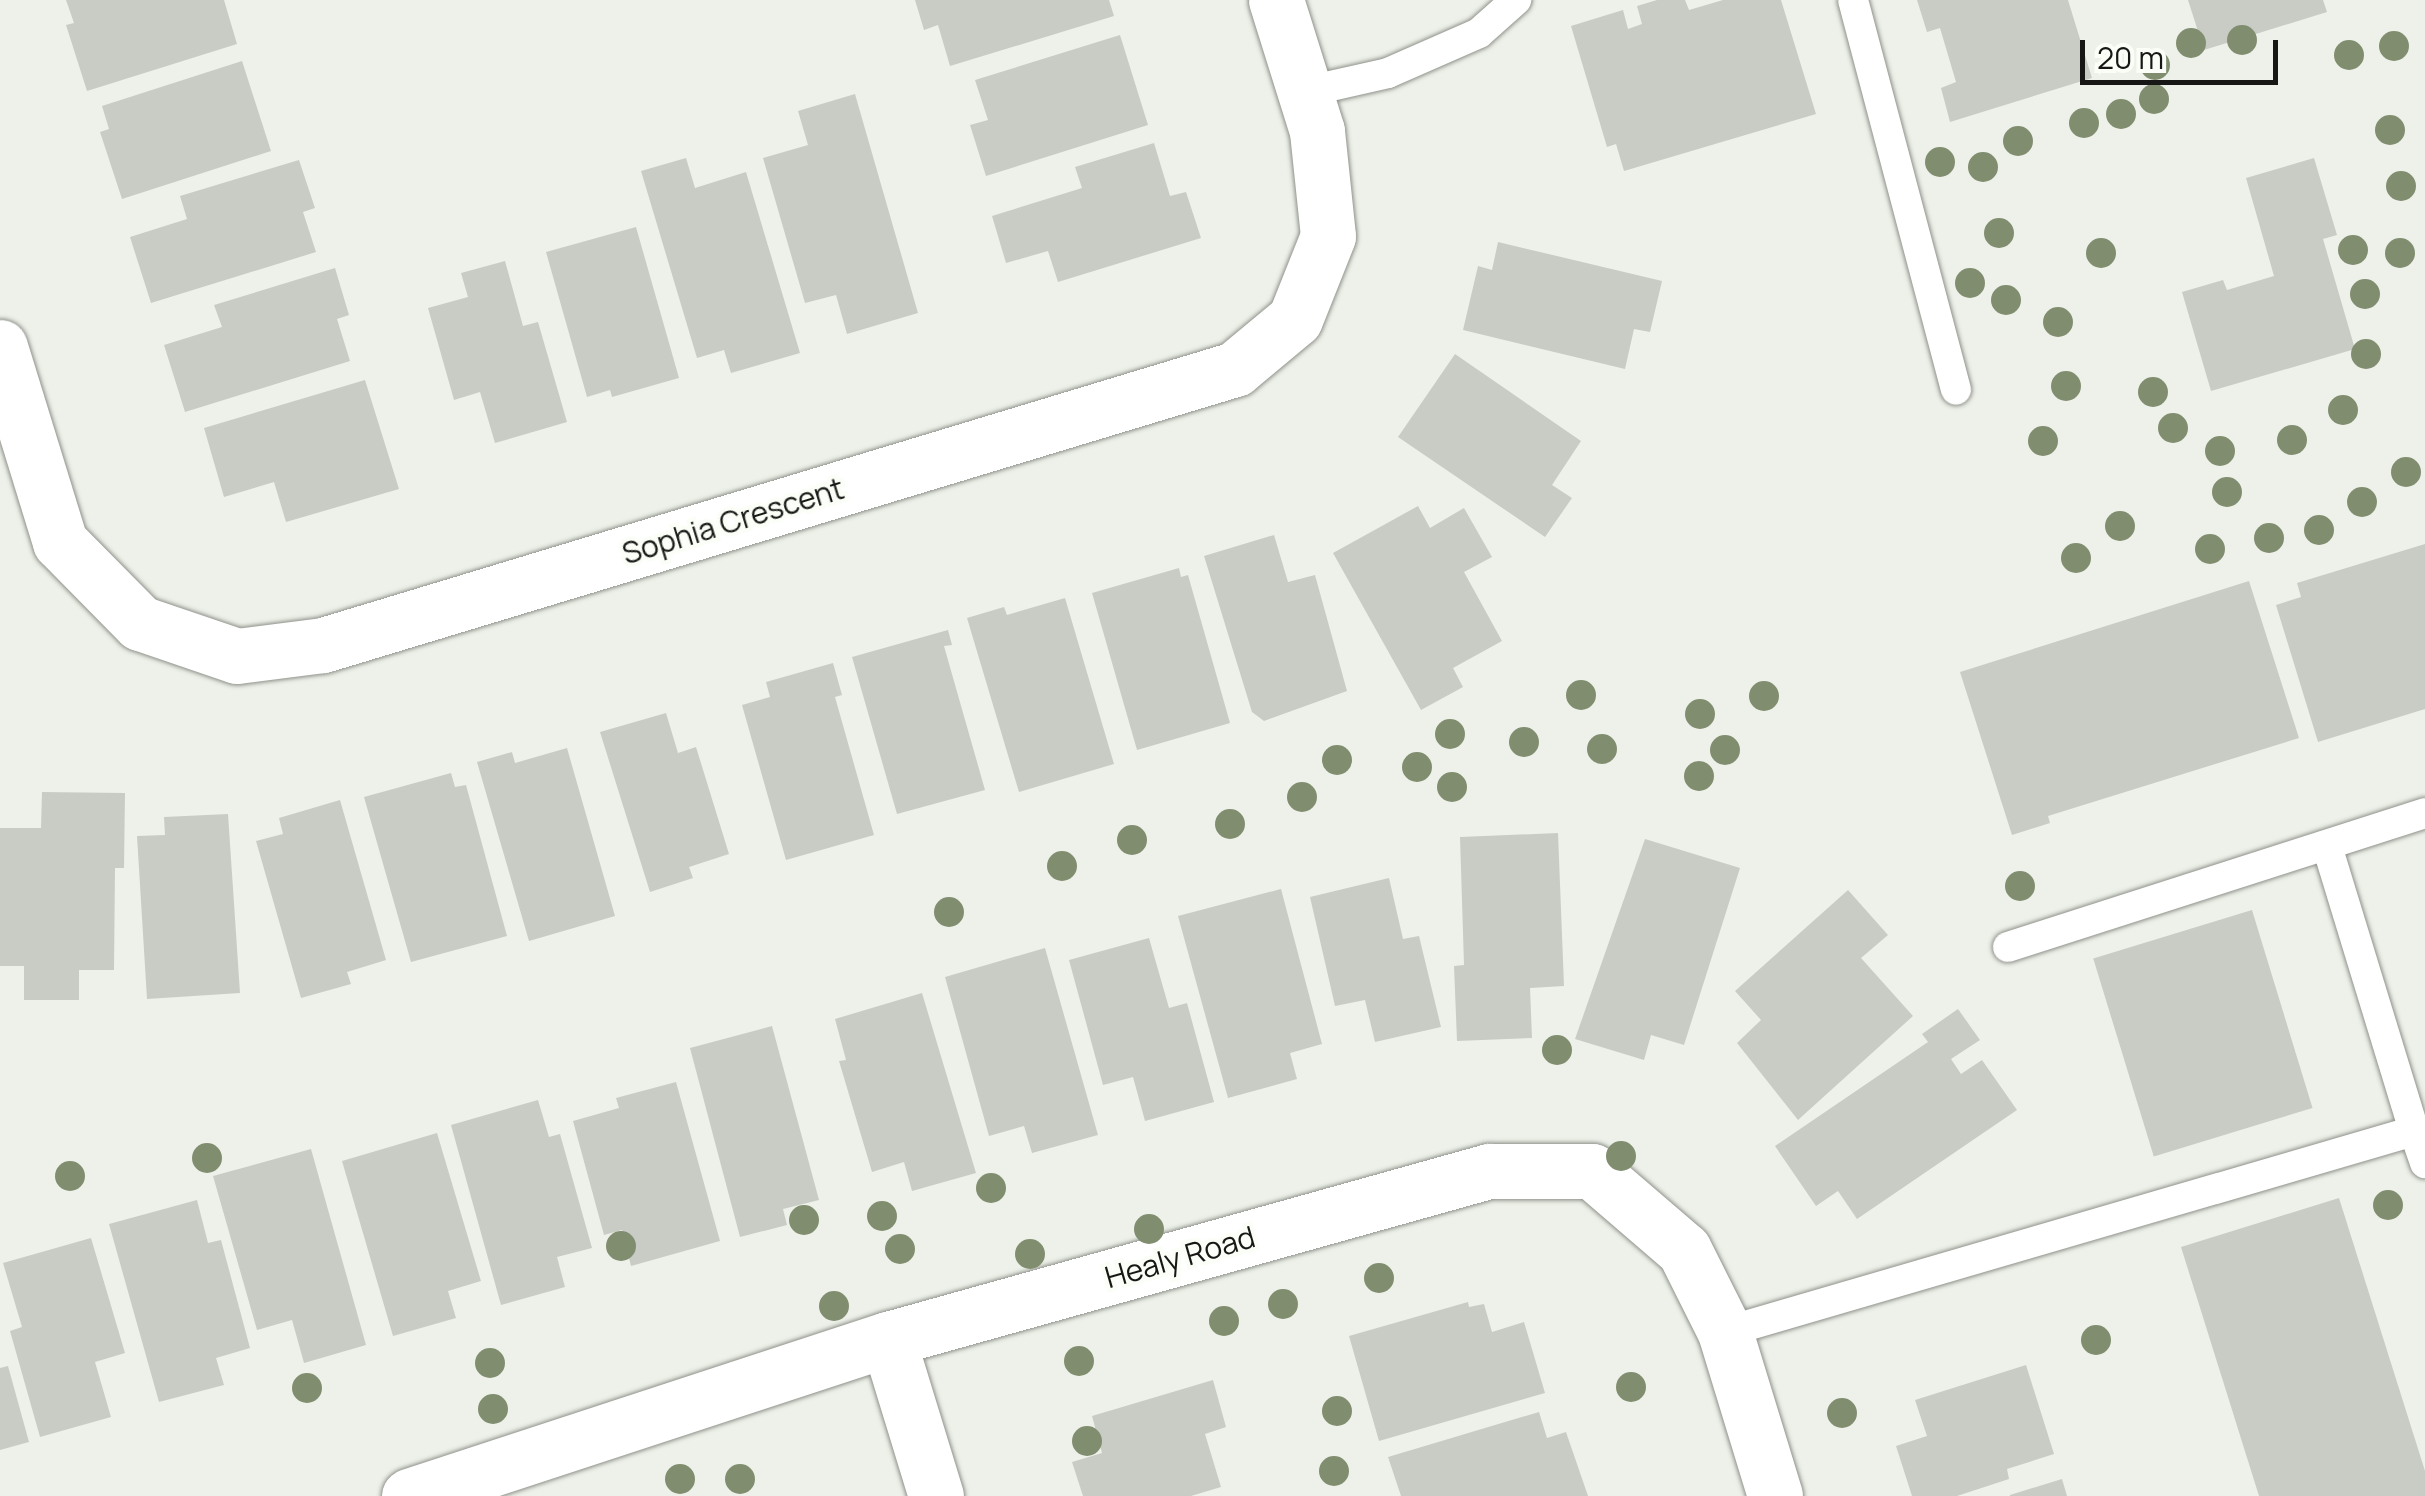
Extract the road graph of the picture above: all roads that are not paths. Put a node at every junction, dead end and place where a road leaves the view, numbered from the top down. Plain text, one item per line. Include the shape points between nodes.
1 (1276, 0) edge
2 (1516, 0) edge
3 (1854, 0) edge
4 (1304, 92) junction
5 (0, 347) edge
6 (1956, 390) dead end
7 (2425, 813) edge
8 (2326, 846) junction
9 (2008, 947) dead end
10 (2414, 1131) junction
11 (2425, 1163) edge
12 (1725, 1332) junction
13 (888, 1339) junction
14 (409, 1496) edge
15 (936, 1496) edge
16 (1775, 1496) edge

1 - 4 street, Sophia Crescent
2 - 4 lane via 1479,33 1388,74
3 - 6 lane
4 - 5 street, Sophia Crescent via 1317,132 1328,236 1295,319 1236,369 323,645 237,656 140,623 60,542
7 - 8 lane
8 - 9 lane
8 - 10 lane
10 - 11 lane
10 - 12 lane
12 - 13 street, Healy Road via 1684,1250 1592,1172 1488,1171
12 - 16 street, Healy Road
13 - 14 street, Healy Road
13 - 15 street

